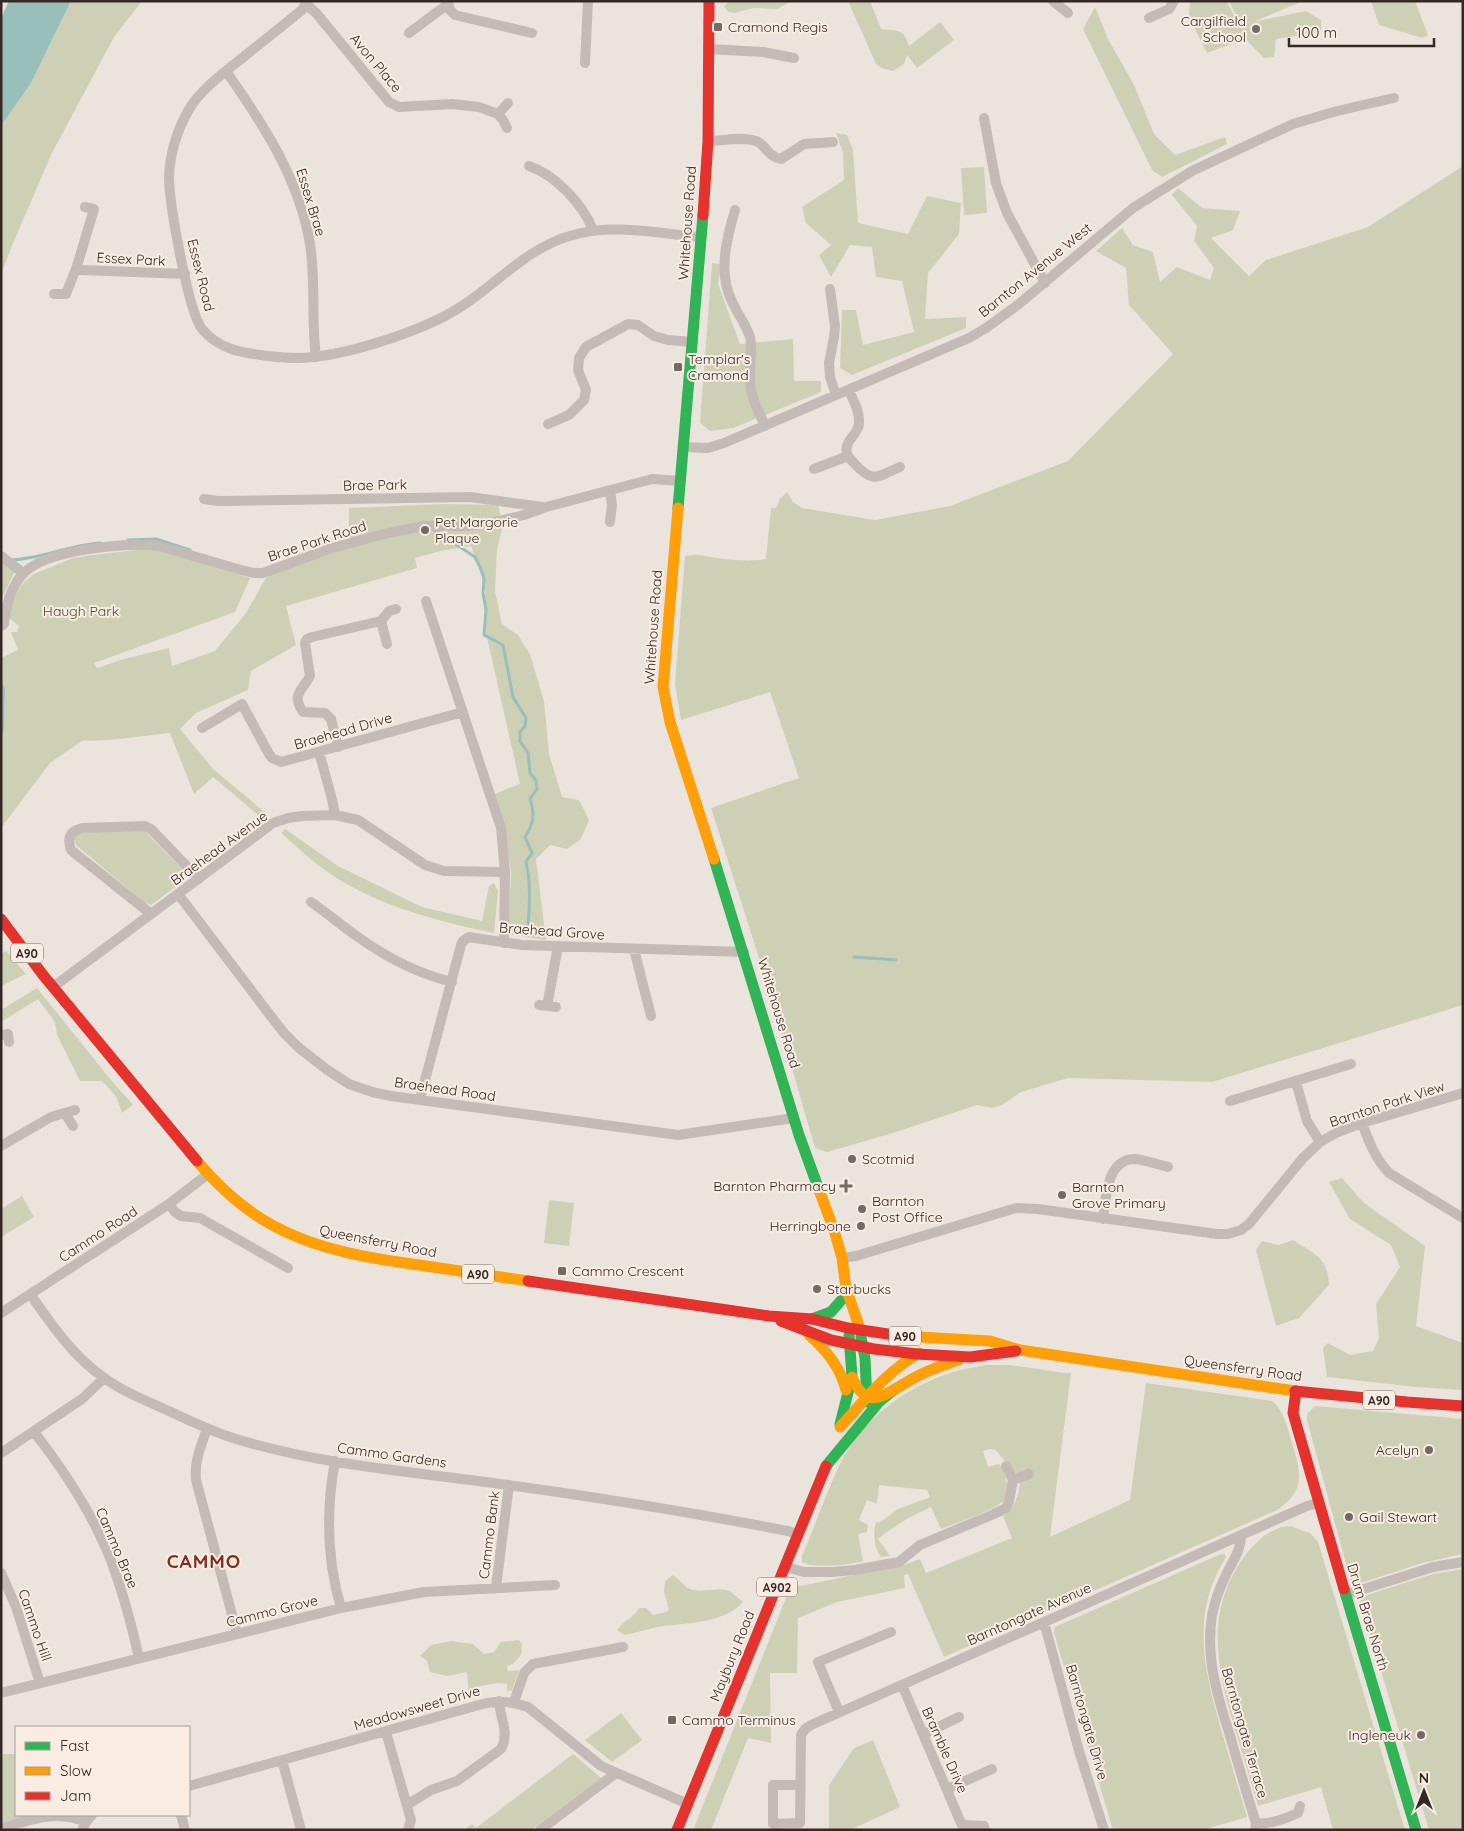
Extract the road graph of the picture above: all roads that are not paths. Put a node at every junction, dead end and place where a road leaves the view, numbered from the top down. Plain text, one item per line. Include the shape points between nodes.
1 (588, 1) edge
2 (709, 1) edge
3 (1053, 1) edge
4 (1174, 1) edge
5 (306, 2) edge
6 (448, 3) edge
7 (1068, 12) dead end
8 (1149, 18) dead end
9 (527, 30) dead end
10 (412, 31) dead end
11 (709, 49) junction
12 (794, 58) dead end
13 (585, 63) dead end
14 (226, 71) junction
15 (1394, 98) dead end
16 (508, 103) dead end
17 (498, 114) junction
18 (984, 118) dead end
19 (507, 128) dead end
20 (708, 141) junction
21 (833, 142) dead end
22 (529, 166) dead end
23 (94, 208) dead end
24 (735, 210) dead end
25 (593, 230) junction
26 (702, 238) junction
27 (76, 266) junction
28 (185, 274) junction
29 (1045, 283) junction
30 (829, 293) dead end
31 (54, 294) dead end
32 (693, 342) junction
33 (316, 357) junction
34 (849, 390) junction
35 (836, 395) junction
36 (548, 424) dead end
37 (765, 426) junction
38 (683, 447) junction
39 (848, 456) junction
40 (900, 467) dead end
41 (814, 468) dead end
42 (680, 482) junction
43 (610, 490) junction
44 (204, 499) dead end
45 (546, 508) junction
46 (610, 522) dead end
47 (1, 556) edge
48 (23, 573) junction
49 (426, 601) dead end
50 (396, 610) dead end
51 (381, 621) junction
52 (1, 626) edge
53 (387, 644) dead end
54 (463, 712) junction
55 (202, 728) dead end
56 (338, 747) junction
57 (319, 752) junction
58 (335, 815) junction
59 (505, 872) junction
60 (199, 879) junction
61 (178, 894) junction
62 (314, 908) dead end
63 (151, 914) junction
64 (1, 919) edge
65 (504, 943) junction
66 (558, 946) junction
67 (634, 949) junction
68 (744, 952) junction
69 (452, 982) junction
70 (53, 987) junction
71 (547, 1006) dead end
72 (651, 1016) dead end
73 (1351, 1064) dead end
74 (1296, 1082) junction
75 (1463, 1094) edge
76 (420, 1099) junction
77 (1230, 1101) dead end
78 (794, 1118) junction
79 (1362, 1123) junction
80 (73, 1126) dead end
81 (1320, 1142) junction
82 (1, 1146) edge
83 (1168, 1167) dead end
84 (208, 1174) junction
85 (169, 1204) junction
86 (1463, 1218) edge
87 (1103, 1219) junction
88 (842, 1258) junction
89 (288, 1268) dead end
90 (845, 1292) junction
91 (30, 1294) junction
92 (1, 1313) edge
93 (770, 1316) junction
94 (812, 1319) junction
95 (848, 1328) junction
96 (860, 1330) junction
97 (804, 1331) junction
98 (952, 1339) junction
99 (850, 1345) junction
100 (863, 1347) junction
101 (1020, 1350) junction
102 (917, 1354) junction
103 (970, 1357) junction
104 (852, 1377) junction
105 (104, 1378) junction
106 (1270, 1387) junction
107 (895, 1389) junction
108 (1296, 1390) junction
109 (866, 1397) junction
110 (846, 1402) junction
111 (1463, 1406) edge
112 (1293, 1413) junction
113 (864, 1418) junction
114 (840, 1427) junction
115 (207, 1429) junction
116 (34, 1432) junction
117 (1, 1453) edge
118 (335, 1461) junction
119 (828, 1462) junction
120 (1006, 1466) dead end
121 (1029, 1474) dead end
122 (1013, 1480) junction
123 (510, 1485) junction
124 (1318, 1503) junction
125 (799, 1535) junction
126 (1241, 1536) junction
127 (1463, 1562) edge
128 (786, 1566) junction
129 (2, 1576) edge
130 (554, 1585) dead end
131 (496, 1587) junction
132 (1345, 1595) junction
133 (341, 1608) junction
134 (1044, 1622) junction
135 (891, 1632) dead end
136 (237, 1633) junction
137 (623, 1647) dead end
138 (139, 1658) junction
139 (40, 1683) junction
140 (902, 1685) junction
141 (1, 1693) edge
142 (499, 1701) junction
143 (514, 1702) junction
144 (839, 1712) junction
145 (959, 1716) dead end
146 (386, 1732) junction
147 (924, 1734) junction
148 (282, 1760) junction
149 (992, 1769) dead end
150 (616, 1773) junction
151 (800, 1785) junction
152 (190, 1786) edge
153 (947, 1789) junction
154 (688, 1804) junction
155 (406, 1805) junction
156 (1300, 1806) dead end
157 (181, 1816) edge
158 (86, 1822) edge
159 (1256, 1827) edge
160 (1, 1828) edge
161 (963, 1828) edge
162 (185, 1830) edge
163 (301, 1830) edge
164 (408, 1830) edge
165 (540, 1830) edge
166 (677, 1830) edge
167 (985, 1830) edge
168 (1104, 1830) edge
169 (1416, 1830) edge

1 - 13 street
2 - 11 main road, Whitehouse Road
3 - 7 street
4 - 8 street via 1169,10
5 - 14 street, Essex Road via 302,10
5 - 17 street, Avon Place via 388,102 399,107 452,104 480,107
6 - 9 street via 455,15
6 - 10 street
11 - 12 street via 777,50
11 - 20 main road, Whitehouse Road
14 - 28 street, Essex Road via 189,108 175,139 170,190
14 - 33 street, Essex Brae via 283,161 306,223 314,278
15 - 29 street, Barnton Avenue West via 1337,110 1293,124 1192,171 1133,208
16 - 17 street
17 - 19 street
18 - 29 street via 996,183 1007,213
20 - 21 street via 757,141 770,156 780,159 803,140
20 - 26 main road, Whitehouse Road
22 - 25 street via 539,169 570,194
23 - 27 street, Essex Park
24 - 37 street via 727,238 726,285 749,336 752,349 751,390
25 - 26 street, Essex Road
25 - 33 street, Essex Road via 547,244 526,256 461,307 427,325 386,340
26 - 32 main road, Whitehouse Road
27 - 28 street, Essex Park via 81,270
27 - 31 street, Essex Park via 66,294
28 - 33 street, Essex Road via 200,326 218,343 238,352
29 - 34 street, Barnton Avenue West via 969,338
30 - 35 street via 834,337 829,363
32 - 36 street via 668,340 654,336 638,325 628,324 586,347 578,364 586,390 584,400 569,415
32 - 38 main road, Whitehouse Road
34 - 35 street, Barnton Avenue West
34 - 39 street via 860,424 848,443
35 - 37 street, Barnton Avenue West
37 - 38 street, Barnton Avenue West via 714,447
38 - 42 main road, Whitehouse Road
39 - 40 street via 869,477
39 - 41 street
42 - 43 street, Brae Park Road via 656,478
42 - 68 main road, Whitehouse Road via 664,659 664,700
43 - 45 street, Brae Park Road
43 - 46 street
44 - 45 street, Brae Park via 470,497
45 - 48 street, Brae Park Road via 495,522 424,526 388,533 332,548 263,573 146,544 72,552
47 - 48 street
48 - 52 street via 16,583
49 - 54 street
50 - 51 street via 389,611
51 - 53 street
51 - 56 street via 312,637 305,643 310,676 297,696 298,705 303,712 325,714 331,719
54 - 56 street, Braehead Drive
54 - 59 street via 501,828
55 - 57 street, Braehead Drive via 242,704 269,754 277,761
56 - 57 street, Braehead Drive
57 - 58 street
58 - 59 street, Braehead Avenue via 358,820 425,865 444,871
58 - 60 street, Braehead Avenue via 295,817 273,824
59 - 65 street
60 - 61 street, Braehead Avenue
60 - 63 street via 144,826 75,829 68,842 71,850
61 - 63 street, Braehead Avenue
61 - 76 street, Braehead Road via 284,1033 304,1051 349,1084 390,1096
62 - 69 street via 386,955
63 - 70 street, Braehead Avenue
64 - 70 main road, Queensferry Road / A90
65 - 66 street, Braehead Grove
65 - 69 street, Braehead Grove via 474,937 466,939 461,945
66 - 67 street, Braehead Grove
66 - 71 street
67 - 68 street, Braehead Grove
67 - 72 street
68 - 78 main road, Whitehouse Road
69 - 76 street, Braehead Grove
70 - 84 main road, Queensferry Road / A90
73 - 74 street
74 - 77 street
74 - 81 street, Barnton Park View via 1307,1121
75 - 79 street, Barnton Park View
76 - 78 street, Braehead Road via 678,1135
78 - 88 main road, Whitehouse Road
79 - 81 street, Barnton Park View
79 - 86 street via 1379,1162 1389,1172
80 - 82 street via 70,1112 51,1117
81 - 87 street, Barnton Park View via 1241,1230 1217,1234
83 - 87 street via 1134,1159 1123,1162 1111,1173
84 - 85 street, Cammo Road
84 - 93 main road, Queensferry Road / A90 via 225,1192 265,1222 313,1244 499,1277
85 - 89 street via 181,1216 200,1218
85 - 91 street, Cammo Road
87 - 88 street via 1038,1209 1009,1209
88 - 90 main road, Whitehouse Road
90 - 94 main road via 831,1312
90 - 95 main road, Whitehouse Road
90 - 96 main road, Whitehouse Road
91 - 92 street, Cammo Road
91 - 105 street, Cammo Gardens via 60,1336
93 - 94 main road, Queensferry Road / A90
93 - 97 main road, Queensferry Road / A90
94 - 95 main road, Queensferry Road / A90
95 - 96 main road, Queensferry Road / A90
95 - 99 main road, A902
96 - 98 main road, Queensferry Road / A90 via 914,1338
96 - 100 main road, Whitehouse Road
97 - 99 main road, Queensferry Road / A90
97 - 110 main road, A902 via 823,1348 843,1374
98 - 101 main road, Queensferry Road / A90 via 990,1341
98 - 102 main road, A902
99 - 100 main road, Queensferry Road / A90
99 - 104 main road, A902
100 - 102 main road, Queensferry Road / A90
100 - 109 main road, Whitehouse Road
101 - 103 main road, Queensferry Road / A90
101 - 106 main road, Queensferry Road / A90
102 - 103 main road, Queensferry Road / A90
102 - 109 main road, A902 via 889,1372
103 - 107 main road, A902 via 935,1368
104 - 109 main road
104 - 110 main road, A902
105 - 115 street, Cammo Gardens
105 - 116 street via 82,1399
106 - 108 main road, Queensferry Road / A90
106 - 112 main road, Drum Brae North via 1286,1397
107 - 109 main road, A902 via 878,1398
107 - 113 main road, A902
108 - 111 main road, Queensferry Road / A90
108 - 112 main road, Drum Brae North
109 - 113 main road, Whitehouse Road
109 - 114 main road, A902
110 - 114 main road, A902
112 - 124 main road, Drum Brae North
113 - 119 main road, Maybury Road / A902
114 - 119 main road, A902
115 - 118 street, Cammo Gardens via 267,1448
115 - 136 street via 196,1457 195,1474
116 - 117 street
116 - 138 street, Cammo Brae via 61,1467 101,1538 113,1565
118 - 123 street, Cammo Gardens
118 - 133 street via 330,1545
119 - 125 main road, Maybury Road / A902
120 - 122 street
121 - 122 street
122 - 128 street via 1006,1508 920,1545 899,1562 832,1572 804,1572
123 - 125 street, Cammo Gardens via 712,1516
123 - 131 street, Cammo Bank
124 - 126 street, Barntongate Avenue
124 - 132 main road, Drum Brae North
125 - 128 main road, Maybury Road / A902
126 - 134 street, Barntongate Avenue
126 - 159 street, Barntongate Terrace via 1239,1550 1214,1606 1211,1664
127 - 132 street
128 - 154 main road, Maybury Road / A902
129 - 139 street, Cammo Hill via 16,1607
130 - 131 street, Cammo Grove
131 - 133 street, Cammo Grove via 424,1592
132 - 169 main road, Drum Brae North
133 - 136 street, Cammo Grove
134 - 140 street, Barntongate Avenue
134 - 168 street, Barntongate Drive
135 - 144 street via 818,1662
136 - 138 street, Cammo Grove
137 - 143 street via 532,1664 524,1673
138 - 139 street, Cammo Grove
139 - 141 street, Cammo Grove
140 - 144 street, Barntongate Avenue
140 - 147 street, Bramble Drive
142 - 143 street, Meadowsweet Drive
142 - 146 street, Meadowsweet Drive
142 - 155 street via 506,1734 501,1749 457,1781 431,1790
143 - 150 street, Meadowsweet Drive via 536,1711 601,1766
144 - 151 street, Barntongate Avenue via 811,1725 801,1735
145 - 147 street
146 - 148 street, Meadowsweet Drive
146 - 155 street
147 - 153 street, Bramble Drive
148 - 152 street, Meadowsweet Drive
148 - 163 street
149 - 153 street
150 - 154 street, Meadowsweet Drive
150 - 165 street
151 - 151 street, Barntongate Avenue via 800,1823 773,1824 773,1785
153 - 161 street, Bramble Drive
154 - 166 main road, Maybury Road / A902
155 - 164 street via 411,1820
156 - 159 street, Barntongate Terrace via 1298,1813
157 - 162 street
158 - 160 street via 74,1817 51,1816
161 - 167 street, Bramble Drive via 984,1826

